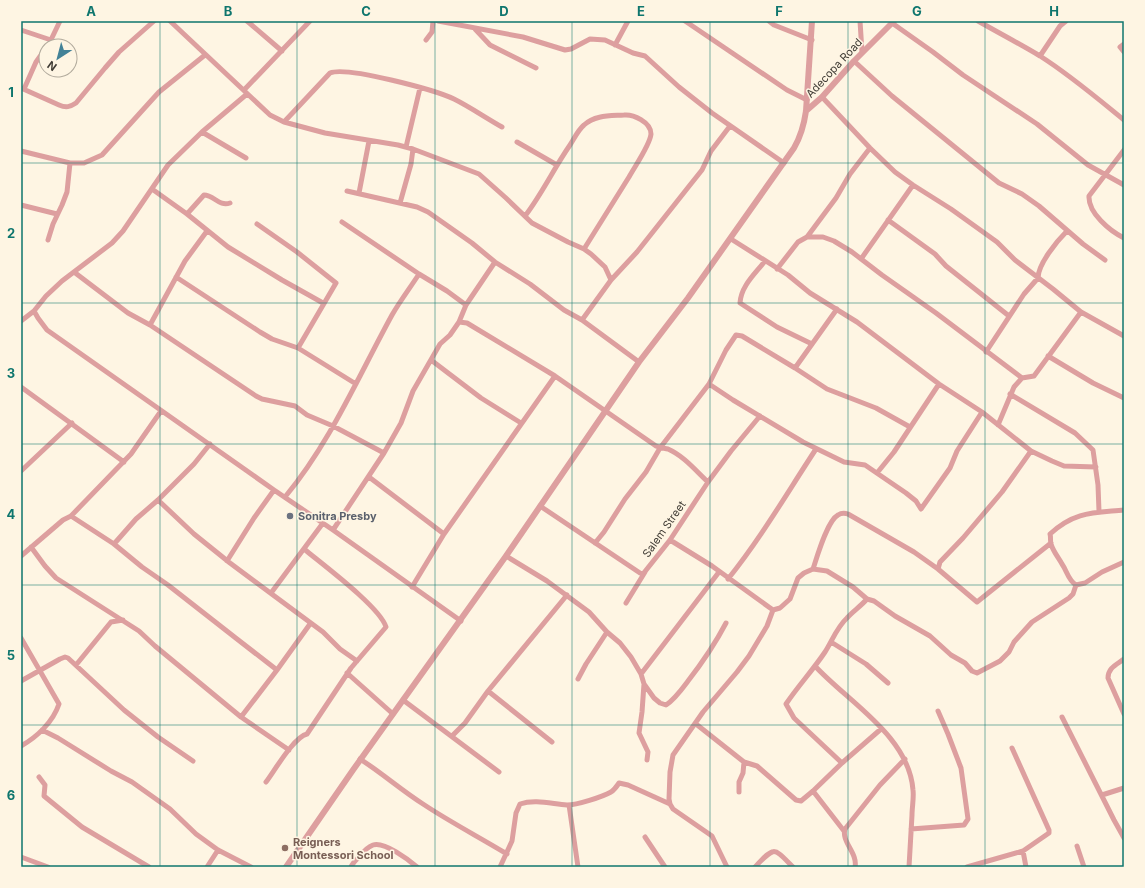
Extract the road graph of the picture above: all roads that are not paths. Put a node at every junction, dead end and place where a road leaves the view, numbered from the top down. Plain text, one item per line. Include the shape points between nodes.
1 (60, 21) edge
2 (154, 21) edge
3 (170, 21) edge
4 (247, 21) edge
5 (310, 21) edge
6 (433, 21) edge
7 (438, 21) edge
8 (628, 21) edge
9 (685, 21) edge
10 (769, 21) edge
11 (812, 21) edge
12 (860, 21) edge
13 (978, 21) edge
14 (1066, 21) edge
15 (893, 22) edge
16 (475, 29) junction
17 (21, 30) edge
18 (45, 38) edge
19 (52, 38) edge
20 (426, 40) dead end
21 (812, 40) junction
22 (1124, 44) edge
23 (615, 45) junction
24 (282, 51) junction
25 (862, 52) junction
26 (1124, 52) edge
27 (206, 55) junction
28 (1040, 56) junction
29 (38, 59) edge
30 (854, 60) junction
31 (536, 68) dead end
32 (22, 88) edge
33 (420, 88) junction
34 (245, 92) junction
35 (822, 97) junction
36 (807, 100) junction
37 (806, 111) junction
38 (1124, 120) edge
39 (284, 122) junction
40 (730, 126) junction
41 (502, 127) dead end
42 (202, 132) junction
43 (369, 141) junction
44 (517, 142) dead end
45 (406, 147) junction
46 (870, 148) junction
47 (413, 149) junction
48 (1124, 150) edge
49 (21, 151) edge
50 (246, 158) dead end
51 (70, 163) junction
52 (784, 163) junction
53 (557, 165) junction
54 (1105, 174) junction
55 (913, 185) junction
56 (1124, 185) edge
57 (152, 189) junction
58 (347, 191) dead end
59 (359, 193) junction
60 (230, 203) dead end
61 (400, 203) junction
62 (21, 205) edge
63 (57, 214) junction
64 (187, 214) junction
65 (524, 216) junction
66 (888, 220) junction
67 (342, 222) dead end
68 (257, 224) dead end
69 (207, 231) junction
70 (1067, 231) junction
71 (807, 236) junction
72 (1124, 238) edge
73 (731, 239) junction
74 (48, 240) dead end
75 (584, 248) junction
76 (861, 259) junction
77 (1105, 260) dead end
78 (765, 261) junction
79 (495, 262) junction
80 (777, 269) junction
81 (74, 272) junction
82 (419, 274) junction
83 (176, 277) junction
84 (1038, 278) junction
85 (611, 280) junction
86 (323, 303) junction
87 (466, 305) junction
88 (837, 309) junction
89 (34, 310) junction
90 (1081, 312) junction
91 (1009, 316) junction
92 (582, 320) junction
93 (21, 321) edge
94 (459, 322) junction
95 (150, 325) junction
96 (1124, 336) edge
97 (812, 344) junction
98 (298, 348) junction
99 (986, 352) junction
100 (1048, 356) junction
101 (431, 360) junction
102 (639, 362) junction
103 (795, 368) junction
104 (555, 376) junction
105 (1022, 378) junction
106 (356, 384) junction
107 (709, 384) junction
108 (939, 384) junction
109 (21, 388) edge
110 (1010, 394) junction
111 (1124, 398) edge
112 (161, 411) junction
113 (605, 411) junction
114 (982, 412) junction
115 (760, 416) junction
116 (72, 423) junction
117 (521, 423) junction
118 (998, 425) junction
119 (334, 426) junction
120 (910, 427) junction
121 (210, 444) junction
122 (660, 448) junction
123 (816, 449) junction
124 (1031, 451) junction
125 (384, 453) junction
126 (124, 462) junction
127 (1096, 467) junction
128 (21, 471) edge
129 (877, 473) junction
130 (369, 477) junction
131 (708, 482) junction
132 (274, 490) junction
133 (285, 497) junction
134 (158, 500) junction
135 (540, 506) junction
136 (1124, 510) edge
137 (1099, 511) junction
138 (71, 516) junction
139 (323, 523) junction
140 (333, 530) junction
141 (444, 534) junction
142 (670, 540) junction
143 (595, 543) junction
144 (1051, 543) junction
145 (114, 544) junction
146 (32, 547) junction
147 (304, 549) junction
148 (21, 556) edge
149 (506, 556) junction
150 (227, 561) junction
151 (1124, 562) edge
152 (813, 569) junction
153 (938, 569) junction
154 (646, 571) junction
155 (719, 572) junction
156 (728, 579) junction
157 (1076, 585) junction
158 (412, 586) junction
159 (271, 593) junction
160 (567, 595) junction
161 (867, 599) junction
162 (626, 603) dead end
163 (773, 610) junction
164 (109, 611) junction
165 (123, 620) junction
166 (460, 621) junction
167 (111, 622) junction
168 (726, 623) dead end
169 (310, 624) junction
170 (607, 632) junction
171 (21, 638) edge
172 (831, 642) junction
173 (1124, 659) edge
174 (357, 661) junction
175 (76, 665) junction
176 (815, 666) junction
177 (277, 670) junction
178 (40, 671) junction
179 (347, 673) junction
180 (641, 674) junction
181 (578, 679) dead end
182 (21, 681) edge
183 (888, 683) dead end
184 (644, 684) junction
185 (488, 691) junction
186 (403, 700) junction
187 (938, 711) dead end
188 (393, 714) junction
189 (1124, 714) edge
190 (241, 717) junction
191 (1062, 717) dead end
192 (696, 724) junction
193 (881, 729) junction
194 (42, 730) junction
195 (452, 736) junction
196 (552, 742) dead end
197 (21, 746) edge
198 (1012, 748) dead end
199 (289, 750) junction
200 (360, 759) junction
201 (905, 759) junction
202 (647, 760) dead end
203 (193, 761) dead end
204 (744, 762) junction
205 (842, 763) junction
206 (499, 772) dead end
207 (39, 777) dead end
208 (266, 782) dead end
209 (1124, 788) edge
210 (814, 791) junction
211 (739, 792) dead end
212 (1102, 795) junction
213 (670, 804) junction
214 (569, 805) junction
215 (911, 830) junction
216 (844, 831) junction
217 (645, 837) dead end
218 (1124, 838) edge
219 (1077, 846) dead end
220 (218, 850) junction
221 (1023, 851) junction
222 (507, 854) junction
223 (21, 857) edge
224 (141, 865) edge
225 (503, 866) edge
226 (48, 867) edge
227 (149, 867) edge
228 (206, 867) edge
229 (251, 867) edge
230 (286, 867) edge
231 (351, 867) edge
232 (417, 867) edge
233 (578, 867) edge
234 (665, 867) edge
235 (727, 867) edge
236 (754, 867) edge
237 (794, 867) edge
238 (855, 867) edge
239 (909, 867) edge
240 (967, 867) edge
241 (1026, 867) edge
242 (1084, 867) edge

1 - 19 street
2 - 32 street via 119,52 71,107 59,106
3 - 27 street
4 - 24 street
5 - 24 street
6 - 20 street via 432,32
7 - 16 street
8 - 23 street
9 - 36 street via 787,90
10 - 21 street
11 - 21 street
12 - 25 street
13 - 28 street
14 - 28 street
15 - 25 street, Adecopa Road
15 - 54 street via 963,75 1037,124 1088,165
16 - 23 street via 523,37 566,50 590,39 605,40
16 - 31 street via 490,45
17 - 18 street
21 - 36 street
22 - 26 street via 1120,47
23 - 40 street via 645,56 679,87
24 - 34 street
25 - 30 street, Adecopa Road
27 - 34 street
27 - 51 street via 159,92 102,154 84,163
28 - 38 street via 1083,86
29 - 32 street
30 - 35 street, Adecopa Road
30 - 70 street via 944,139 999,183 1039,206
33 - 39 street via 377,76 335,71 330,73
33 - 41 street via 453,99
33 - 45 street
34 - 39 street via 270,115
34 - 42 street
35 - 37 street, Adecopa Road
35 - 46 street
36 - 37 street
37 - 52 street via 799,139
39 - 43 street
40 - 52 street
40 - 85 street via 690,186
42 - 50 street
42 - 57 street via 168,165
43 - 45 street
43 - 59 street
44 - 53 street
45 - 47 street
46 - 55 street
46 - 71 street
47 - 61 street
47 - 65 street via 479,174
48 - 54 street
49 - 51 street
51 - 63 street via 66,192
52 - 73 street
53 - 65 street
53 - 75 street via 583,126 599,116 629,114 650,128 650,136 640,158
54 - 56 street
54 - 72 street via 1088,201 1099,218
55 - 66 street
55 - 84 street via 997,242
57 - 64 street
57 - 81 street via 112,243
58 - 59 street
59 - 61 street
60 - 64 street via 222,204 204,195
61 - 79 street via 428,212
62 - 63 street
63 - 74 street
64 - 69 street
65 - 75 street via 542,229
66 - 76 street
66 - 91 street via 935,254 946,266
67 - 82 street
68 - 86 street via 336,283
69 - 83 street
69 - 86 street via 254,264
70 - 77 street
70 - 84 street via 1050,251
71 - 76 street via 834,241
71 - 80 street via 798,242
73 - 78 street
73 - 102 street
75 - 85 street via 605,267
76 - 99 street
78 - 80 street
78 - 97 street via 746,286 740,303 777,327
79 - 87 street
79 - 92 street
80 - 88 street
81 - 89 street
81 - 95 street via 128,313
82 - 87 street
82 - 106 street via 393,314
83 - 95 street
83 - 98 street via 272,339
84 - 90 street
84 - 91 street
85 - 92 street
86 - 98 street
87 - 94 street
88 - 97 street
88 - 108 street
89 - 93 street
89 - 112 street via 47,330
90 - 96 street
90 - 100 street
91 - 99 street
92 - 102 street
94 - 101 street via 440,344
94 - 104 street via 467,323
95 - 119 street via 262,399 295,406 307,415
97 - 103 street
98 - 106 street
99 - 105 street
100 - 105 street via 1034,376
100 - 111 street
101 - 117 street via 480,398
101 - 125 street via 413,391 401,423
102 - 113 street
103 - 107 street via 739,334 733,338
103 - 120 street via 827,389 876,408
104 - 113 street
104 - 117 street
105 - 110 street
106 - 119 street
107 - 115 street
107 - 122 street
108 - 114 street
108 - 120 street
109 - 116 street
110 - 118 street
110 - 127 street via 1075,433 1093,450
112 - 121 street
112 - 126 street
113 - 122 street
113 - 135 street
114 - 118 street
114 - 129 street via 957,451 950,468 921,509 916,501
115 - 123 street
115 - 131 street, Salem Street
116 - 126 street
116 - 128 street
117 - 141 street
118 - 124 street
119 - 125 street
119 - 133 street
120 - 129 street
121 - 132 street
121 - 134 street
122 - 131 street via 668,449
122 - 143 street
123 - 129 street via 844,462 865,465
123 - 156 street via 754,546
124 - 127 street via 1064,466
124 - 153 street via 1002,492 940,562
125 - 130 street
126 - 138 street
127 - 137 street
130 - 140 street
130 - 141 street
131 - 142 street, Salem Street
132 - 133 street
132 - 150 street
133 - 139 street
134 - 145 street via 136,518
134 - 150 street
135 - 143 street, Salem Street
135 - 149 street
136 - 137 street
137 - 144 street via 1082,514 1057,528 1050,534
138 - 145 street
138 - 146 street
139 - 140 street
139 - 147 street
140 - 158 street
141 - 158 street
142 - 154 street, Salem Street
142 - 155 street
143 - 154 street, Salem Street via 640,573
144 - 153 street via 976,602
144 - 157 street via 1068,576
145 - 177 street
146 - 148 street
146 - 164 street via 56,578
147 - 159 street
147 - 174 street via 352,589 385,623 386,627
149 - 160 street
149 - 166 street
150 - 159 street
151 - 157 street via 1085,583
152 - 153 street via 826,533 838,514 843,513 914,552
152 - 161 street via 827,571
152 - 163 street via 798,578 790,599 780,608
154 - 162 street
155 - 156 street
155 - 180 street
156 - 163 street
157 - 161 street via 1069,598 1032,622 1000,661 977,673 930,636
158 - 166 street
159 - 169 street
160 - 170 street via 589,612
160 - 185 street
161 - 172 street via 846,618
163 - 192 street via 767,626 749,656
164 - 165 street
164 - 167 street
165 - 167 street
165 - 190 street via 140,631
166 - 186 street
167 - 175 street
168 - 184 street via 708,655 670,703 660,703
169 - 174 street
169 - 177 street
170 - 180 street via 620,643
170 - 181 street
171 - 178 street
172 - 176 street
172 - 183 street via 866,664
173 - 189 street via 1110,669 1108,678
174 - 179 street
175 - 178 street via 66,657
175 - 203 street via 124,710
176 - 193 street
176 - 205 street via 786,704 794,718
177 - 190 street
178 - 182 street
178 - 194 street via 59,704 57,711
179 - 188 street
179 - 199 street via 307,734
180 - 184 street
184 - 202 street via 639,733 648,752
185 - 195 street via 469,718
185 - 196 street
186 - 188 street
186 - 195 street
187 - 215 street via 961,768 968,819 964,825
188 - 200 street
190 - 199 street
191 - 212 street
192 - 204 street
192 - 213 street via 673,755
193 - 201 street
193 - 205 street
194 - 197 street
194 - 220 street via 132,782 170,809 196,834
195 - 206 street
198 - 221 street via 1050,830
199 - 208 street
200 - 222 street via 424,805
200 - 230 street
201 - 215 street via 913,791
201 - 216 street via 880,785
204 - 210 street via 757,766 796,800 801,801
204 - 211 street
205 - 210 street
207 - 224 street via 45,785 44,796 59,809
209 - 212 street
210 - 216 street
212 - 218 street
213 - 214 street via 619,783 612,791 598,798
213 - 235 street via 673,809 712,836
214 - 222 street via 520,804
214 - 233 street
215 - 239 street
216 - 238 street via 855,857
217 - 234 street
219 - 242 street
220 - 228 street
220 - 229 street
221 - 240 street
221 - 241 street
222 - 225 street
223 - 226 street
224 - 227 street
231 - 232 street via 364,851 374,844 382,845 405,857
236 - 237 street via 770,851 774,851

